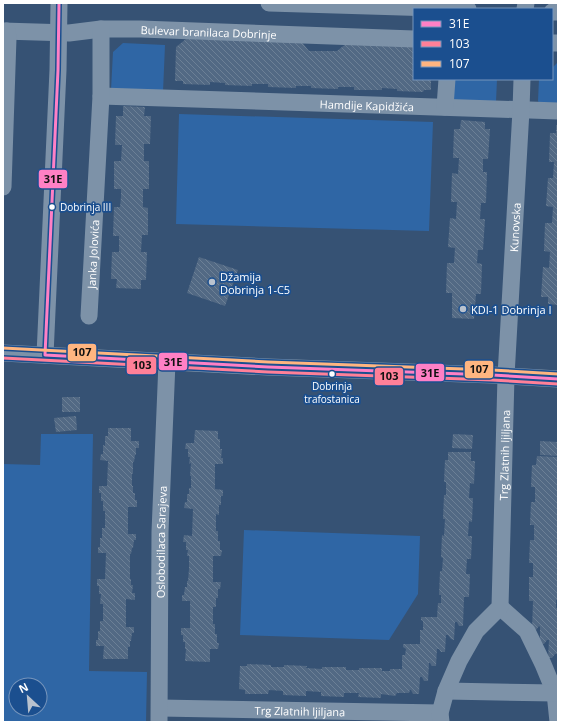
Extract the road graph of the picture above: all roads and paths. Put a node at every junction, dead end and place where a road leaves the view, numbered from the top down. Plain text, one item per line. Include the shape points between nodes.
1 (59, 3) edge
2 (269, 3) edge
3 (435, 8) edge
4 (101, 29) junction
5 (5, 31) edge
6 (58, 33) junction
7 (413, 39) edge
8 (447, 80) edge
9 (522, 80) edge
10 (5, 96) edge
11 (100, 96) junction
12 (445, 107) junction
13 (521, 110) junction
14 (558, 111) edge
15 (3, 187) edge
16 (89, 316) dead end
17 (3, 352) edge
18 (45, 355) junction
19 (167, 362) junction
20 (506, 376) junction
21 (558, 379) edge
22 (500, 606) junction
23 (446, 691) junction
24 (555, 693) junction
25 (160, 715) edge
26 (226, 716) edge
27 (441, 717) edge
28 (558, 722) edge

1 - 6 street
2 - 3 street
4 - 6 street, Bulevar branilaca Dobrinje
4 - 7 street, Bulevar branilaca Dobrinje
4 - 11 street, Janka Jolovića
5 - 6 street, Bulevar branilaca Dobrinje
5 - 10 street via 8,38
6 - 18 street
8 - 12 street
9 - 13 street, Kunovska
10 - 15 street
11 - 12 street, Hamdije Kapidžića
11 - 16 street, Janka Jolovića
12 - 13 street, Hamdije Kapidžića
13 - 14 street, Hamdije Kapidžića
13 - 20 street, Kunovska
17 - 18 street
18 - 19 street
19 - 20 street
19 - 25 street, Oslobodilaca Sarajeva via 160,532
20 - 21 street
20 - 22 street, Trg Zlatnih ljiljana
22 - 23 street, Trg Zlatnih ljiljana via 476,631 459,660
22 - 24 street via 527,631
23 - 24 street
23 - 27 street, Trg Zlatnih ljiljana
24 - 28 street
25 - 26 street, Trg Zlatnih ljiljana
26 - 27 street, Trg Zlatnih ljiljana

